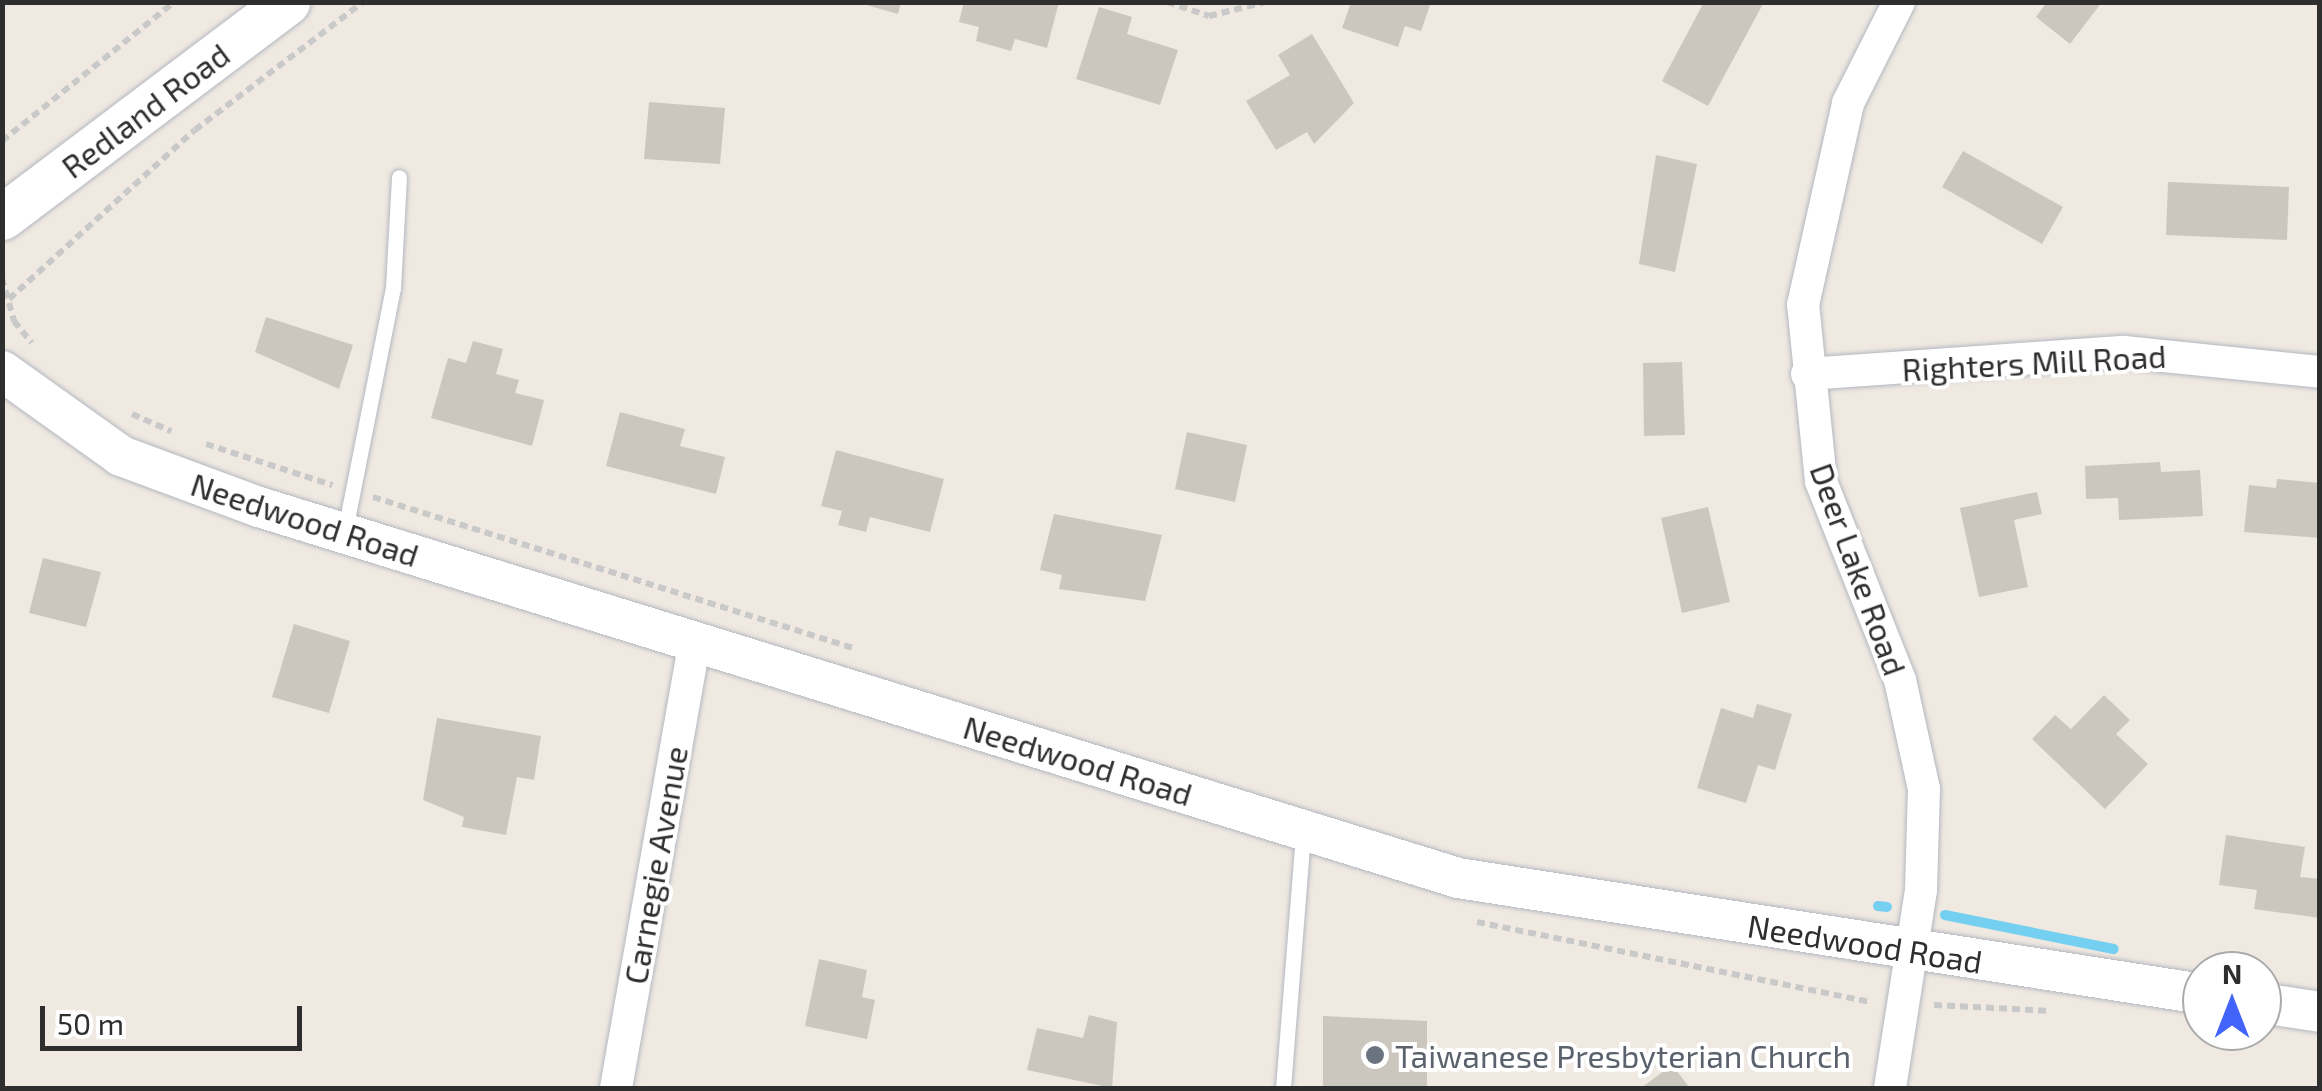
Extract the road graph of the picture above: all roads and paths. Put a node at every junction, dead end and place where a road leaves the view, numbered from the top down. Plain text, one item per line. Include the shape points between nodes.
1 (174, 2) edge
2 (287, 2) edge
3 (363, 2) edge
4 (1166, 2) edge
5 (1265, 2) edge
6 (1899, 2) edge
7 (2, 141) edge
8 (399, 177) dead end
9 (2, 217) edge
10 (2, 278) edge
11 (7, 306) edge
12 (41, 352) dead end
13 (2, 370) edge
14 (2320, 372) edge
15 (1806, 374) junction
16 (116, 406) dead end
17 (178, 434) dead end
18 (197, 441) dead end
19 (355, 492) junction
20 (344, 534) junction
21 (694, 642) junction
22 (869, 654) dead end
23 (1304, 830) junction
24 (1907, 950) junction
25 (2182, 991) edge
26 (1901, 1003) junction
27 (2282, 1006) edge
28 (2320, 1012) edge
29 (2074, 1013) dead end
30 (616, 1088) edge
31 (1284, 1088) edge
32 (1890, 1088) edge

1 - 7 path
2 - 9 main road, Redland Road
3 - 11 path via 195,130
4 - 5 path via 1231,16
6 - 15 street, Deer Lake Road via 1848,104 1814,236
8 - 19 lane via 393,288
10 - 11 path
11 - 12 path
13 - 20 street, Needwood Road via 121,456
14 - 15 street, Righters Mill Road via 2124,352
15 - 24 street, Deer Lake Road via 1820,481 1900,680 1924,789 1921,890
16 - 17 path
18 - 19 path
19 - 20 lane
19 - 22 path
20 - 21 street, Needwood Road
21 - 23 street, Needwood Road
21 - 30 street, Carnegie Avenue
23 - 24 street, Needwood Road via 1458,878
23 - 31 lane
24 - 25 street, Needwood Road
24 - 26 street, Deer Lake Road
26 - 29 path
26 - 32 street, Deer Lake Road
27 - 28 street

